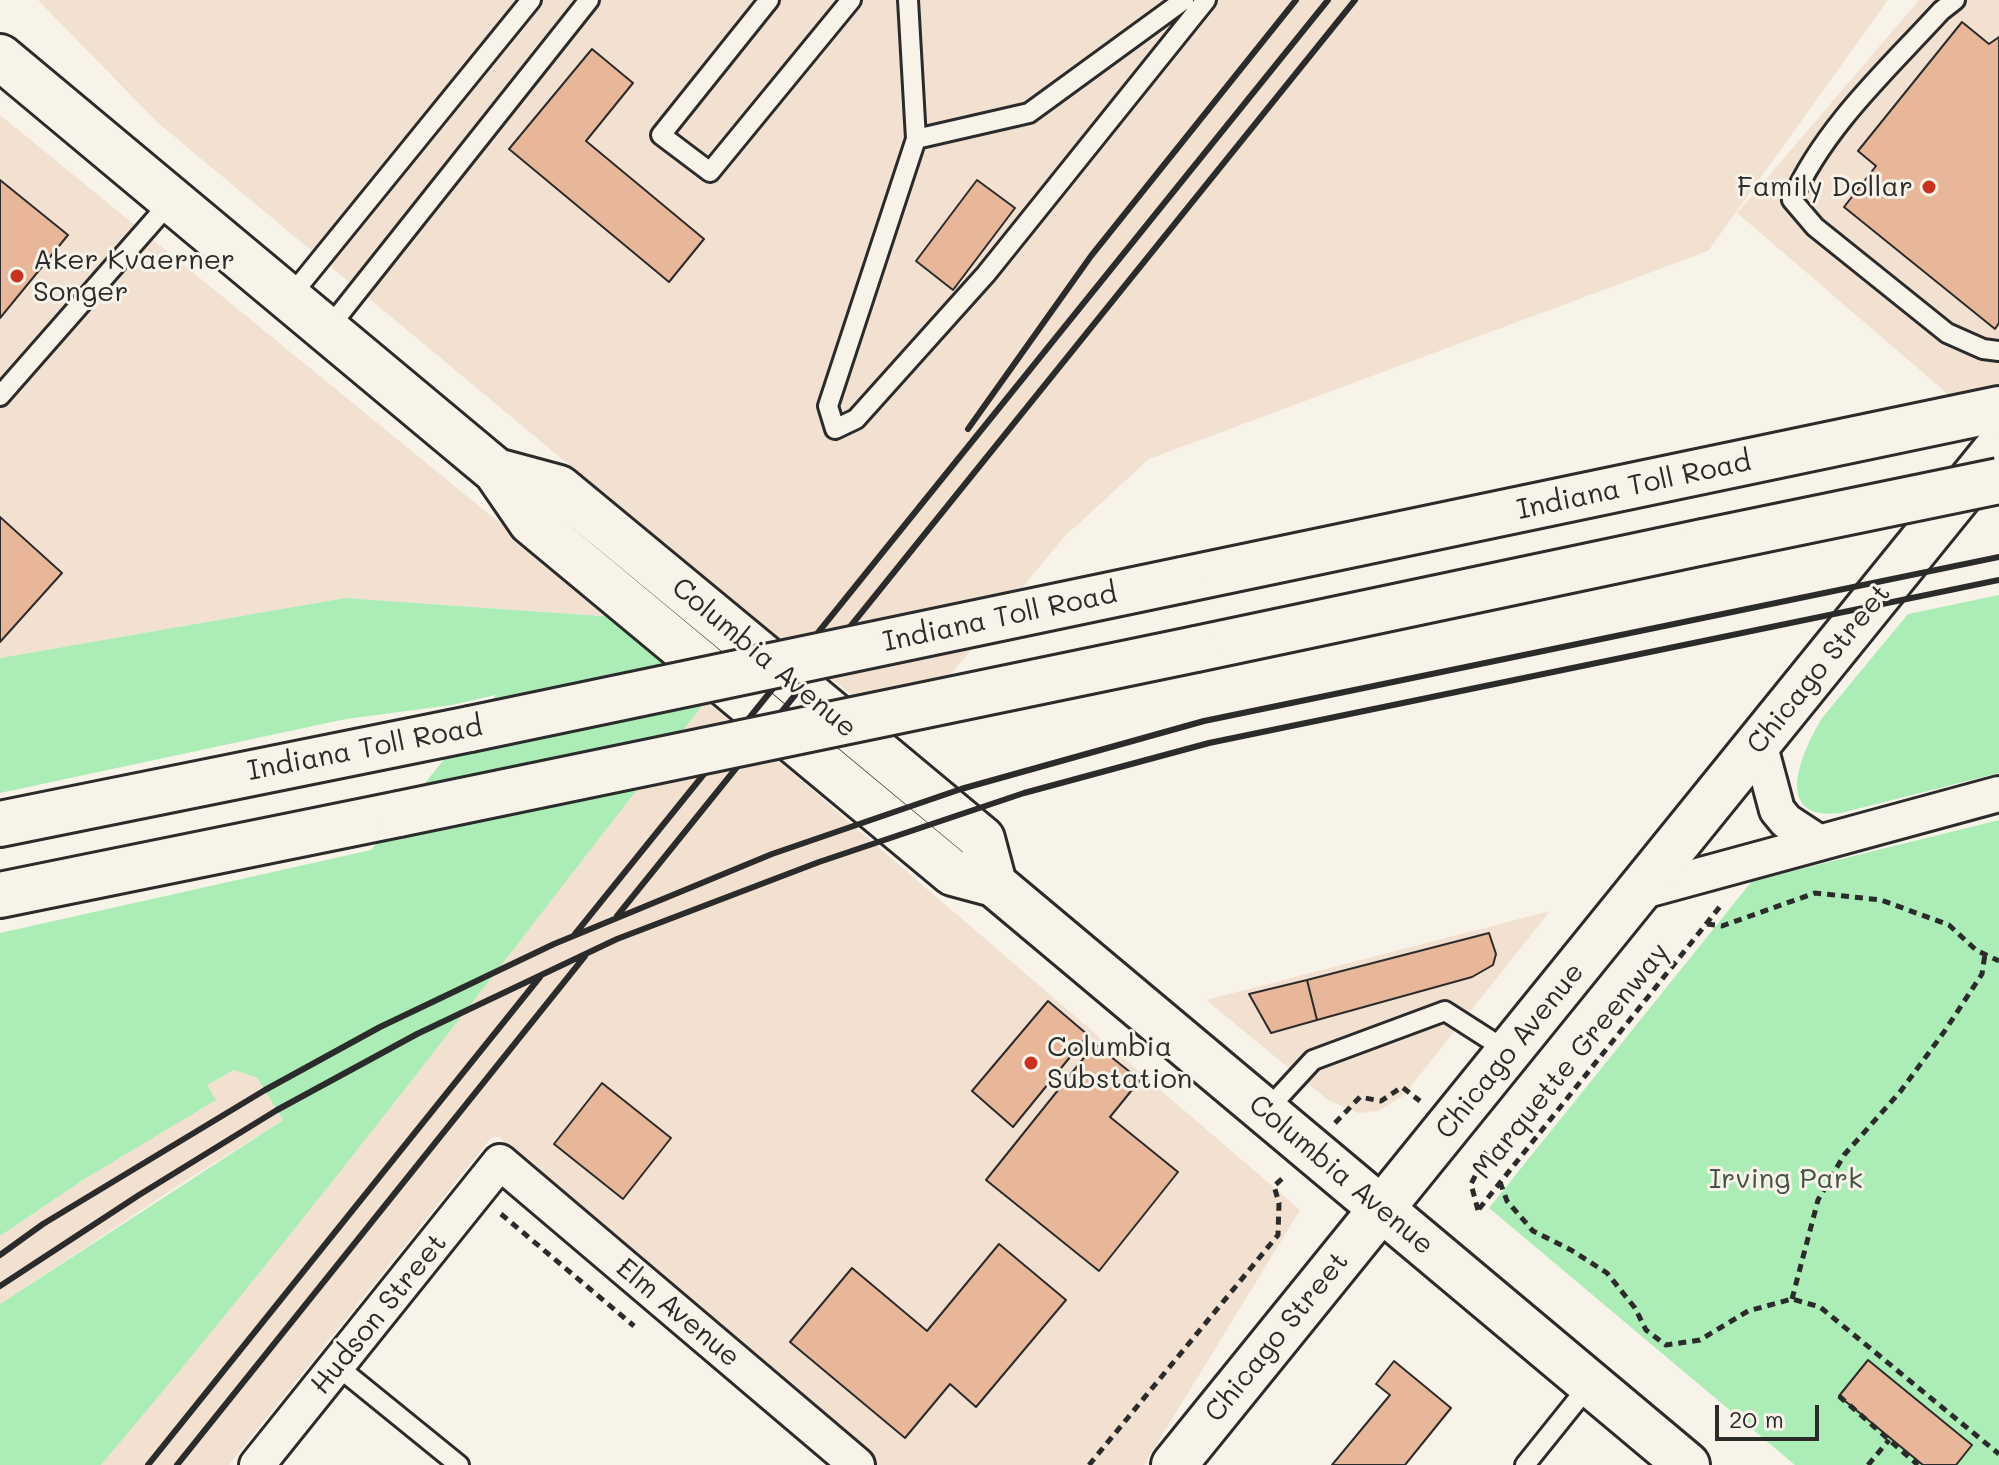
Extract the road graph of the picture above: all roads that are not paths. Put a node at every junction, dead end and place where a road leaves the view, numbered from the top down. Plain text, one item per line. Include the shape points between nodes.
1 (531, 0) edge
2 (589, 0) edge
3 (769, 0) edge
4 (851, 0) edge
5 (908, 0) edge
6 (1184, 0) edge
7 (1206, 0) edge
8 (1955, 0) edge
9 (0, 57) edge
10 (916, 139) junction
11 (172, 200) junction
12 (289, 298) junction
13 (327, 330) junction
14 (1999, 351) edge
15 (0, 396) edge
16 (1999, 409) edge
17 (1999, 446) edge
18 (1999, 481) edge
19 (1759, 743) junction
20 (1999, 794) edge
21 (0, 824) edge
22 (1818, 842) junction
23 (1639, 892) junction
24 (0, 895) edge
25 (1509, 1052) junction
26 (1266, 1111) junction
27 (500, 1162) joint
28 (1381, 1209) junction
29 (337, 1366) junction
30 (1590, 1384) junction
31 (838, 1459) edge
32 (257, 1465) edge
33 (459, 1465) edge
34 (1174, 1465) edge
35 (1525, 1465) edge
36 (1687, 1465) edge

1 - 12 lane
2 - 13 lane
3 - 4 lane via 661,135 710,172
5 - 10 lane
6 - 10 lane via 1029,113
7 - 10 lane via 986,274 856,419 835,429 828,406
8 - 14 lane via 1806,167 1792,200 1815,227 1947,333
9 - 11 main road, Columbia Avenue
11 - 12 main road, Columbia Avenue
11 - 15 lane
12 - 13 main road, Columbia Avenue
13 - 26 main road, Columbia Avenue via 496,471 559,488 970,829 982,839 994,884
16 - 21 main road, Indiana Toll Road, bridge
17 - 19 main road, Chicago Street
18 - 24 main road, bridge
19 - 22 street via 1777,810
19 - 23 main road, Chicago Street
20 - 22 street
22 - 23 street
23 - 25 main road, Chicago Avenue
25 - 26 lane via 1445,1011 1313,1060
25 - 28 main road, Chicago Avenue
26 - 28 main road, Columbia Avenue
27 - 29 street, Hudson Street
27 - 31 street, Elm Avenue
28 - 30 main road, Columbia Avenue
28 - 34 main road, Chicago Street
29 - 32 street, Hudson Street
29 - 33 lane
30 - 35 lane
30 - 36 main road, Columbia Avenue

